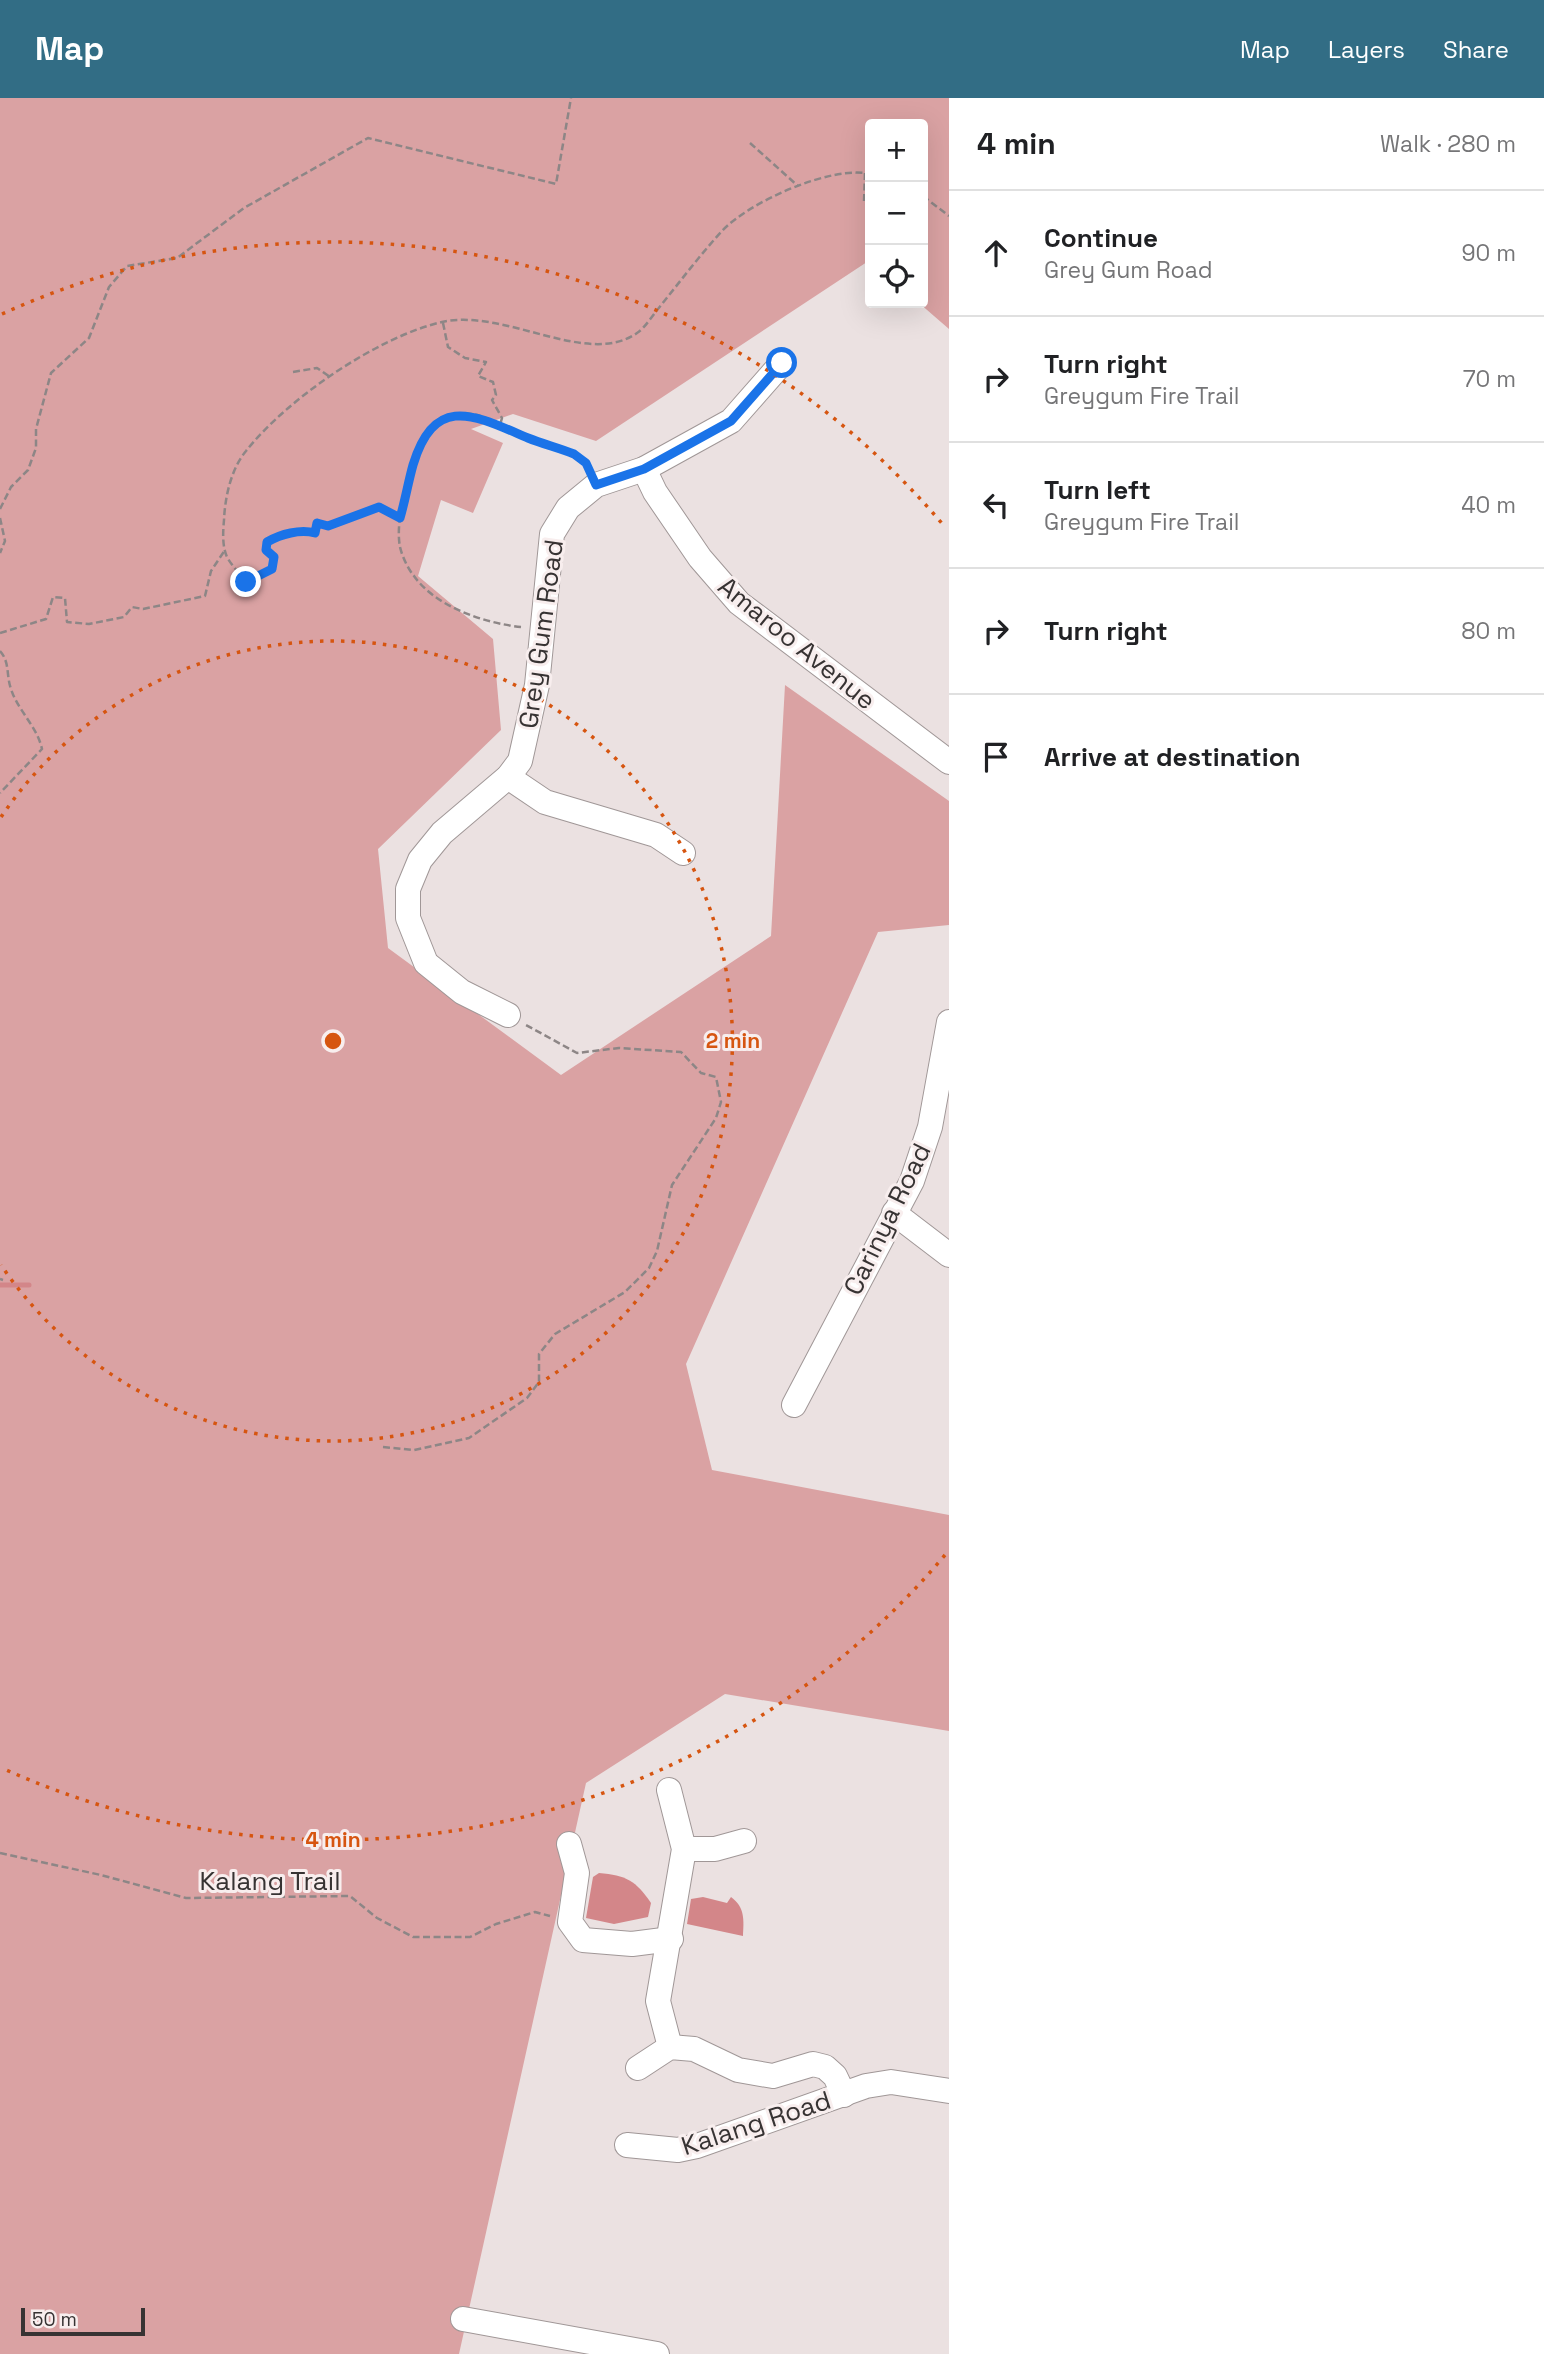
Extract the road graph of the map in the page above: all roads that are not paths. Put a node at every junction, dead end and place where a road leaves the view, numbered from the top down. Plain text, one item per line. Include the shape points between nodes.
1 (782, 363) dead end
2 (644, 469) junction
3 (949, 762) edge
4 (508, 777) junction
5 (683, 853) dead end
6 (508, 1015) road end
7 (949, 1023) edge
8 (894, 1213) junction
9 (949, 1255) edge
10 (794, 1405) dead end
11 (669, 1790) dead end
12 (744, 1841) dead end
13 (569, 1844) dead end
14 (684, 1849) junction
15 (671, 1939) junction
16 (670, 2048) junction
17 (638, 2068) dead end
18 (949, 2091) edge
19 (844, 2095) junction
20 (627, 2145) dead end
21 (463, 2319) dead end
22 (657, 2354) edge

1 - 2 street, Grey Gum Road via 731,421
2 - 3 street, Amaroo Avenue via 699,558 739,603
2 - 4 street, Grey Gum Road via 596,485 568,508 552,534 544,631 524,746
4 - 5 street via 545,802 656,835
4 - 6 street, Grey Gum Road via 430,846 411,879 407,902 412,935 426,963 462,992
7 - 8 street, Carinya Road via 930,1127 912,1181
8 - 9 street
8 - 10 street, Carinya Road
11 - 14 street
12 - 14 street via 715,1849
13 - 15 street via 577,1873 570,1922 583,1940 632,1944
14 - 15 street
15 - 16 street via 658,2001
16 - 17 street
16 - 19 street, Kalang Road via 694,2049 738,2070 773,2076 813,2064 825,2067
18 - 19 street, Kalang Road via 891,2082
19 - 20 street, Kalang Road via 697,2146 678,2150
21 - 22 street

